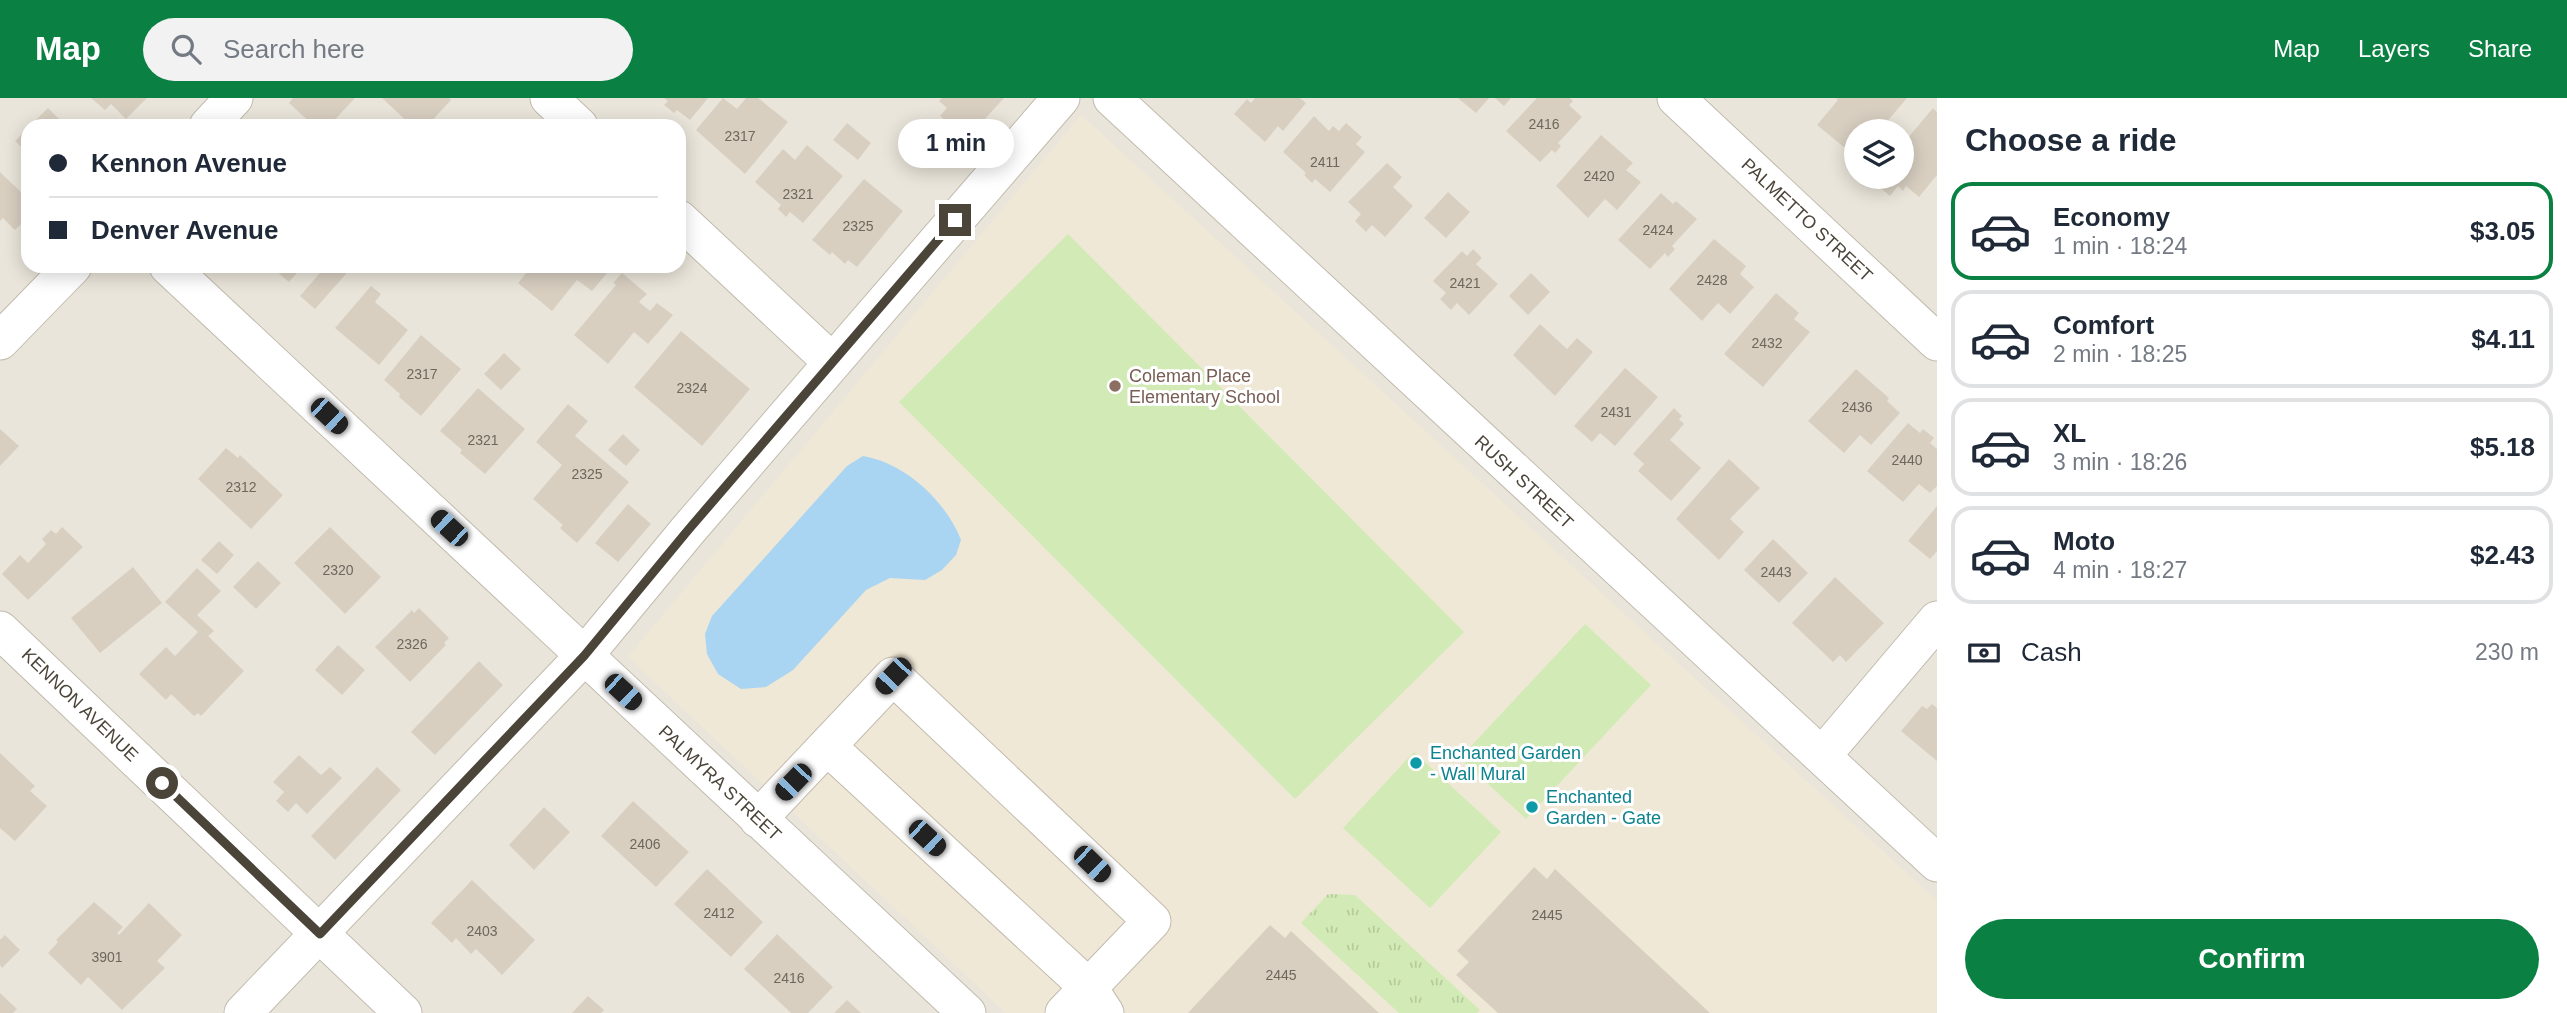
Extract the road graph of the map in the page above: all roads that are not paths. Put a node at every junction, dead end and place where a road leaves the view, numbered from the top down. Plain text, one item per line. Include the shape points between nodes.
1 (234, 98) edge
2 (549, 98) edge
3 (1061, 98) edge
4 (1112, 98) edge
5 (1676, 98) edge
6 (214, 119) edge
7 (572, 119) edge
8 (686, 226) edge
9 (66, 273) edge
10 (175, 273) edge
11 (0, 341) edge
12 (1937, 342) edge
13 (832, 362) junction
14 (1937, 620) edge
15 (0, 630) edge
16 (584, 656) junction
17 (827, 746) junction
18 (1822, 756) junction
19 (758, 818) junction
20 (1937, 863) edge
21 (320, 934) junction
22 (1086, 1004) edge
23 (243, 1013) edge
24 (402, 1013) edge
25 (967, 1013) edge

1 - 6 street
2 - 7 street
3 - 13 street
4 - 18 street, RUSH STREET
5 - 12 street, PALMETTO STREET
8 - 13 street
9 - 11 street
10 - 16 street, PALMYRA STREET
13 - 16 street
14 - 18 street
15 - 21 street, KENNON AVENUE
16 - 19 street, PALMYRA STREET
16 - 21 street
17 - 19 street
17 - 22 street
17 - 22 street via 893,676 1152,920
18 - 20 street, RUSH STREET
19 - 25 street, PALMYRA STREET
21 - 23 street
21 - 24 street, KENNON AVENUE

